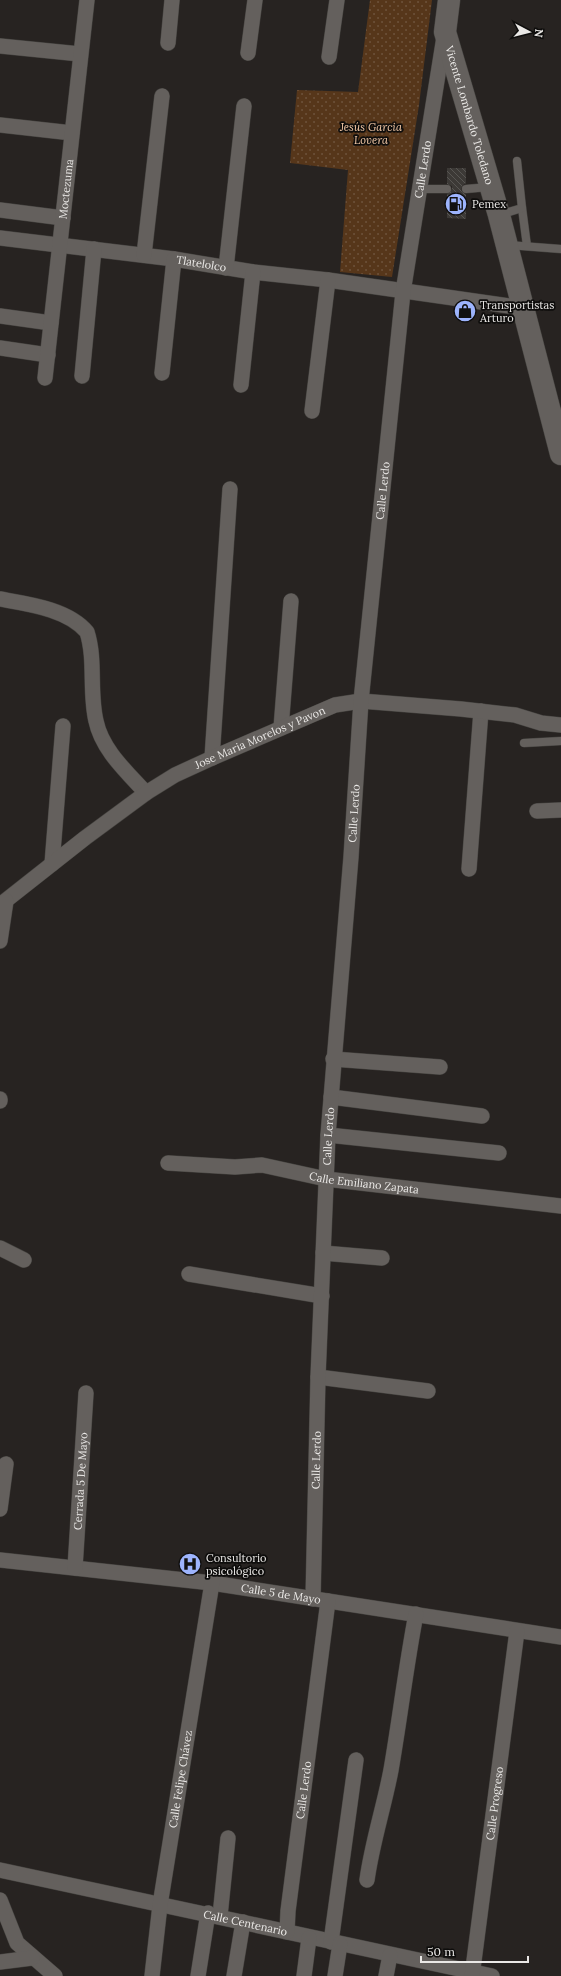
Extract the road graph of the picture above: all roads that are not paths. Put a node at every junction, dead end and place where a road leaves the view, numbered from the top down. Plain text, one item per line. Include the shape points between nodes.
1 (87, 0) edge
2 (172, 0) edge
3 (255, 0) edge
4 (337, 0) edge
5 (449, 0) edge
6 (445, 32) junction
7 (168, 43) dead end
8 (0, 46) edge
9 (248, 53) dead end
10 (80, 54) junction
11 (329, 56) dead end
12 (162, 96) dead end
13 (244, 106) dead end
14 (0, 125) edge
15 (72, 133) junction
16 (517, 162) dead end
17 (490, 187) junction
18 (420, 189) junction
19 (447, 189) dead end
20 (466, 189) dead end
21 (522, 208) junction
22 (0, 210) edge
23 (499, 215) junction
24 (63, 218) junction
25 (0, 238) edge
26 (60, 245) junction
27 (517, 246) junction
28 (94, 249) junction
29 (561, 249) edge
30 (144, 255) junction
31 (174, 259) junction
32 (226, 268) junction
33 (253, 272) junction
34 (328, 280) junction
35 (403, 292) junction
36 (523, 308) junction
37 (0, 316) edge
38 (52, 323) junction
39 (0, 348) edge
40 (48, 355) junction
41 (162, 373) dead end
42 (82, 376) dead end
43 (45, 378) dead end
44 (241, 385) dead end
45 (312, 411) dead end
46 (561, 454) edge
47 (230, 489) dead end
48 (0, 599) edge
49 (291, 602) dead end
50 (361, 700) junction
51 (481, 711) junction
52 (561, 725) edge
53 (63, 726) dead end
54 (281, 728) junction
55 (561, 742) edge
56 (524, 743) dead end
57 (212, 758) junction
58 (146, 793) junction
59 (561, 810) edge
60 (537, 811) dead end
61 (52, 864) junction
62 (469, 869) dead end
63 (3, 903) edge
64 (0, 941) edge
65 (333, 1059) junction
66 (440, 1067) dead end
67 (331, 1097) junction
68 (482, 1116) dead end
69 (328, 1135) junction
70 (499, 1153) dead end
71 (168, 1163) dead end
72 (326, 1179) junction
73 (561, 1206) edge
74 (0, 1248) edge
75 (323, 1253) junction
76 (382, 1258) dead end
77 (24, 1260) dead end
78 (189, 1274) dead end
79 (322, 1296) junction
80 (318, 1377) junction
81 (428, 1391) dead end
82 (86, 1393) dead end
83 (6, 1464) dead end
84 (0, 1509) edge
85 (0, 1560) edge
86 (75, 1568) junction
87 (212, 1583) junction
88 (321, 1600) junction
89 (416, 1614) junction
90 (517, 1631) junction
91 (561, 1637) edge
92 (356, 1760) dead end
93 (228, 1838) dead end
94 (0, 1870) edge
95 (367, 1880) dead end
96 (0, 1900) edge
97 (160, 1905) junction
98 (214, 1915) junction
99 (243, 1922) junction
100 (6, 1932) edge
101 (287, 1932) junction
102 (309, 1938) junction
103 (335, 1943) junction
104 (390, 1955) junction
105 (32, 1958) junction
106 (0, 1962) edge
107 (472, 1975) edge
108 (55, 1976) edge
109 (152, 1976) edge
110 (198, 1976) edge
111 (234, 1976) edge
112 (304, 1976) edge
113 (335, 1976) edge
114 (386, 1976) edge
115 (492, 1976) edge

1 - 10 street, Moctezuma
2 - 7 street
3 - 9 street
4 - 11 street
5 - 6 main road
6 - 17 main road, Vicente Lombardo Toledano
6 - 18 street, Calle Lerdo
8 - 10 street
10 - 15 street, Moctezuma
12 - 30 street
13 - 32 street
14 - 15 street
15 - 24 street, Moctezuma
16 - 21 lane
17 - 20 lane
17 - 23 main road, Vicente Lombardo Toledano
18 - 19 lane
18 - 35 street, Calle Lerdo
21 - 23 lane
21 - 27 lane
22 - 24 street
23 - 27 main road, Vicente Lombardo Toledano
24 - 26 street, Moctezuma
25 - 26 street, Tlatelolco
26 - 28 street, Tlatelolco
26 - 38 street, Moctezuma
27 - 29 lane
27 - 36 main road, Vicente Lombardo Toledano
28 - 30 street, Tlatelolco
28 - 42 street
30 - 31 street, Tlatelolco
31 - 32 street, Tlatelolco
31 - 41 street
32 - 33 street, Tlatelolco
33 - 34 street, Tlatelolco
33 - 44 street
34 - 35 street, Tlatelolco
34 - 45 street
35 - 36 street, Tlatelolco
35 - 50 street, Calle Lerdo
36 - 46 main road, Vicente Lombardo Toledano
37 - 38 street
38 - 40 street, Moctezuma
39 - 40 street
40 - 43 street, Moctezuma
47 - 57 street
48 - 58 street via 53,611 71,619 87,632 96,721 104,742 115,759
49 - 54 street
50 - 51 street, Jose Maria Morelos y Pavon
50 - 54 street, Jose Maria Morelos y Pavon via 336,706
50 - 65 street, Calle Lerdo via 351,857
51 - 52 street, Jose Maria Morelos y Pavon
51 - 62 street
53 - 61 street
54 - 57 street, Jose Maria Morelos y Pavon
55 - 56 lane
57 - 58 street, Jose Maria Morelos y Pavon via 175,775
58 - 61 street, Jose Maria Morelos y Pavon
59 - 60 street
61 - 63 street, Jose Maria Morelos y Pavon
63 - 64 street
65 - 66 street
65 - 67 street, Calle Lerdo
67 - 68 street
67 - 69 street, Calle Lerdo
69 - 70 street
69 - 72 street, Calle Lerdo
71 - 72 street, Calle Emiliano Zapata via 235,1167 262,1165
72 - 73 street, Calle Emiliano Zapata
72 - 75 street, Calle Lerdo
74 - 77 street
75 - 76 street
75 - 79 street, Calle Lerdo
78 - 79 street
79 - 80 street, Calle Lerdo
80 - 81 street
80 - 88 street, Calle Lerdo
82 - 86 street, Cerrada 5 De Mayo
83 - 84 street
85 - 86 street, Calle 5 de Mayo
86 - 87 street, Calle 5 de Mayo
87 - 88 street, Calle 5 de Mayo
87 - 97 street, Calle Felipe Chávez
88 - 89 street, Calle 5 de Mayo
88 - 101 street, Calle Lerdo
89 - 90 street, Calle 5 de Mayo
89 - 95 street via 391,1772
90 - 91 street, Calle 5 de Mayo
90 - 107 street, Calle Progreso
92 - 103 street
93 - 98 street
94 - 97 street, Calle Centenario
96 - 100 street
97 - 98 street, Calle Centenario
97 - 109 street, Calle Felipe Chávez
98 - 99 street, Calle Centenario
98 - 110 street
99 - 101 street, Calle Centenario
99 - 111 street
100 - 105 street
101 - 102 street, Calle Centenario
102 - 103 street, Calle Centenario
102 - 112 street
103 - 104 street, Calle Centenario
103 - 113 street
104 - 107 street, Calle Centenario
104 - 114 street
105 - 106 street
105 - 108 street
107 - 115 street, Calle Centenario

